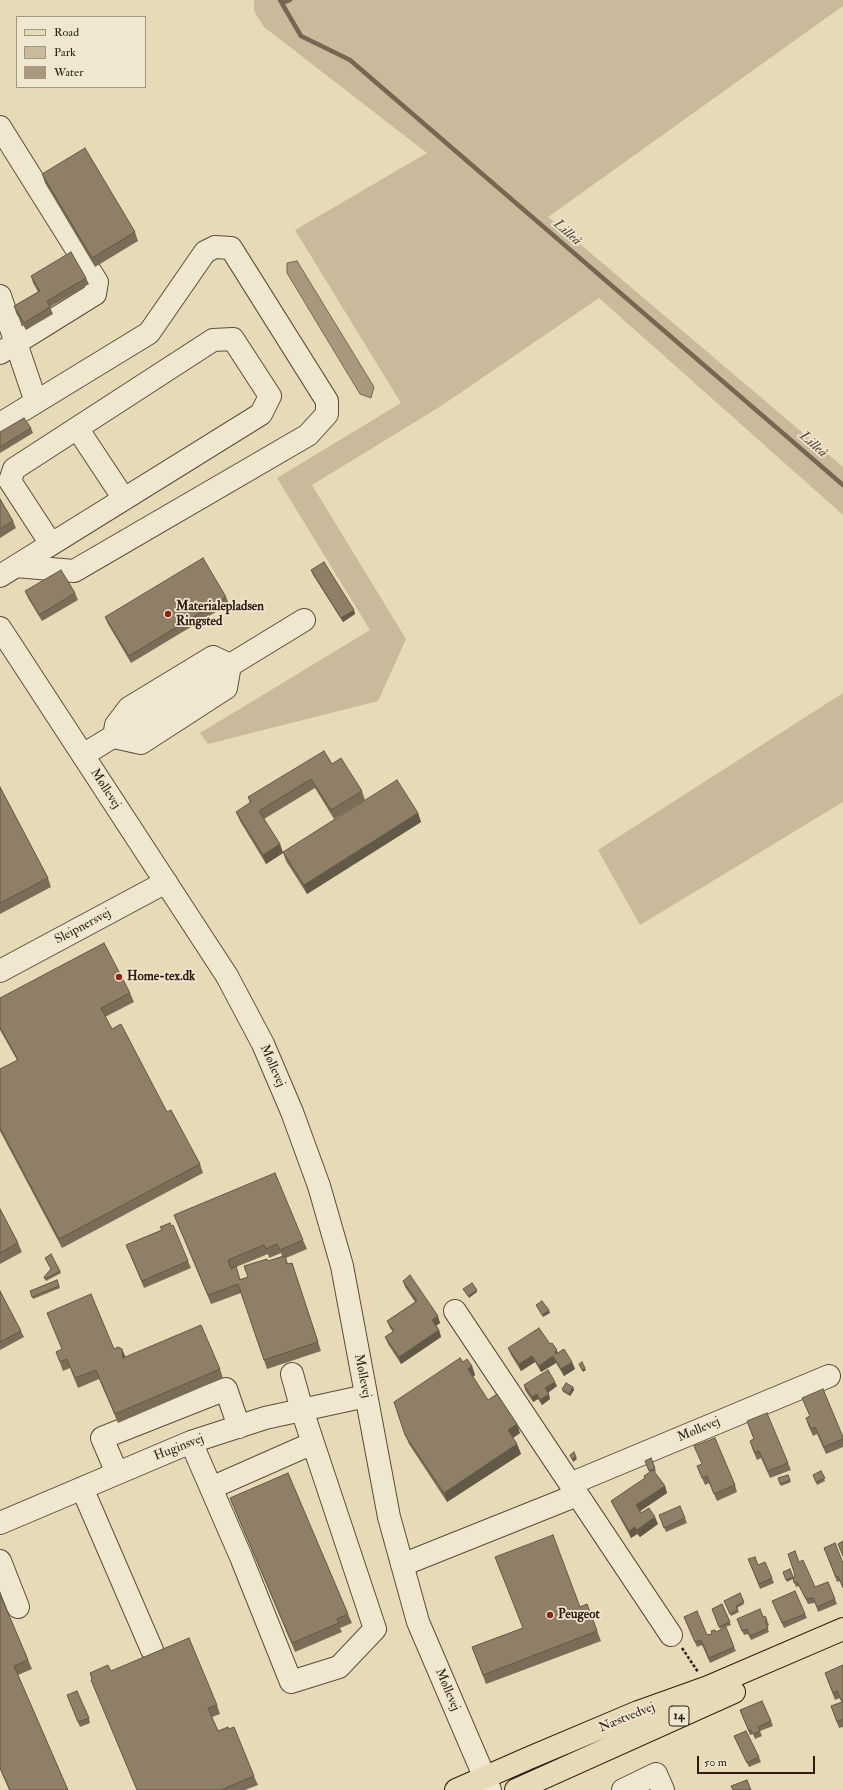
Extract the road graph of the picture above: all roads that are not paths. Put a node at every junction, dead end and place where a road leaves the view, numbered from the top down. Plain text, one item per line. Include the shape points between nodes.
1 (0, 127) edge
2 (0, 296) edge
3 (8, 348) edge
4 (36, 402) junction
5 (0, 424) edge
6 (77, 428) junction
7 (124, 499) junction
8 (51, 544) junction
9 (8, 571) edge
10 (304, 620) dead end
11 (0, 628) edge
12 (230, 665) junction
13 (114, 737) junction
14 (84, 756) junction
15 (166, 882) junction
16 (0, 971) edge
17 (455, 1311) dead end
18 (292, 1374) dead end
19 (829, 1376) dead end
20 (366, 1396) junction
21 (302, 1410) junction
22 (239, 1427) junction
23 (191, 1442) junction
24 (313, 1443) junction
25 (117, 1473) junction
26 (82, 1488) junction
27 (211, 1488) junction
28 (573, 1489) junction
29 (0, 1523) edge
30 (0, 1562) edge
31 (402, 1565) junction
32 (18, 1607) dead end
33 (843, 1629) edge
34 (671, 1635) road end
35 (843, 1646) edge
36 (152, 1650) dead end
37 (487, 1784) edge
38 (456, 1790) edge
39 (516, 1790) edge
40 (623, 1790) edge
41 (663, 1790) edge

1 - 3 street via 97,282 95,294
2 - 3 street
3 - 4 street
4 - 5 street
4 - 9 street via 149,333 205,252 215,247 231,248 327,401 327,414 308,436 74,572
6 - 7 street
6 - 7 street via 213,340 234,339 270,396 261,414
6 - 8 street via 14,469 10,481
7 - 8 street
8 - 9 street
10 - 12 street
11 - 14 street, Møllevej
12 - 13 street
12 - 13 street via 226,688 165,728 141,742
13 - 14 street
14 - 15 street, Møllevej
15 - 16 street, Sleipnersvej
15 - 20 street, Møllevej via 227,976 263,1044 292,1112 320,1186 342,1266
17 - 28 street
18 - 21 street
19 - 28 street, Møllevej
20 - 21 street, Huginsvej
20 - 31 street, Møllevej via 389,1517
21 - 22 street, Huginsvej
21 - 24 street
22 - 23 street, Huginsvej
22 - 25 street via 226,1389 102,1438
23 - 25 street, Huginsvej
23 - 27 street
24 - 27 street
24 - 27 street via 375,1629 339,1667 291,1682
25 - 26 street, Huginsvej
26 - 29 street, Huginsvej
26 - 36 street
28 - 31 street, Møllevej
28 - 34 street
30 - 32 street
31 - 37 street, Møllevej via 418,1622
33 - 37 main road, Næstvedvej / 14 via 708,1687 638,1712
35 - 39 main road, Næstvedvej / 14 via 716,1699
37 - 38 main road, Næstvedvej / 14
40 - 41 street via 656,1774

